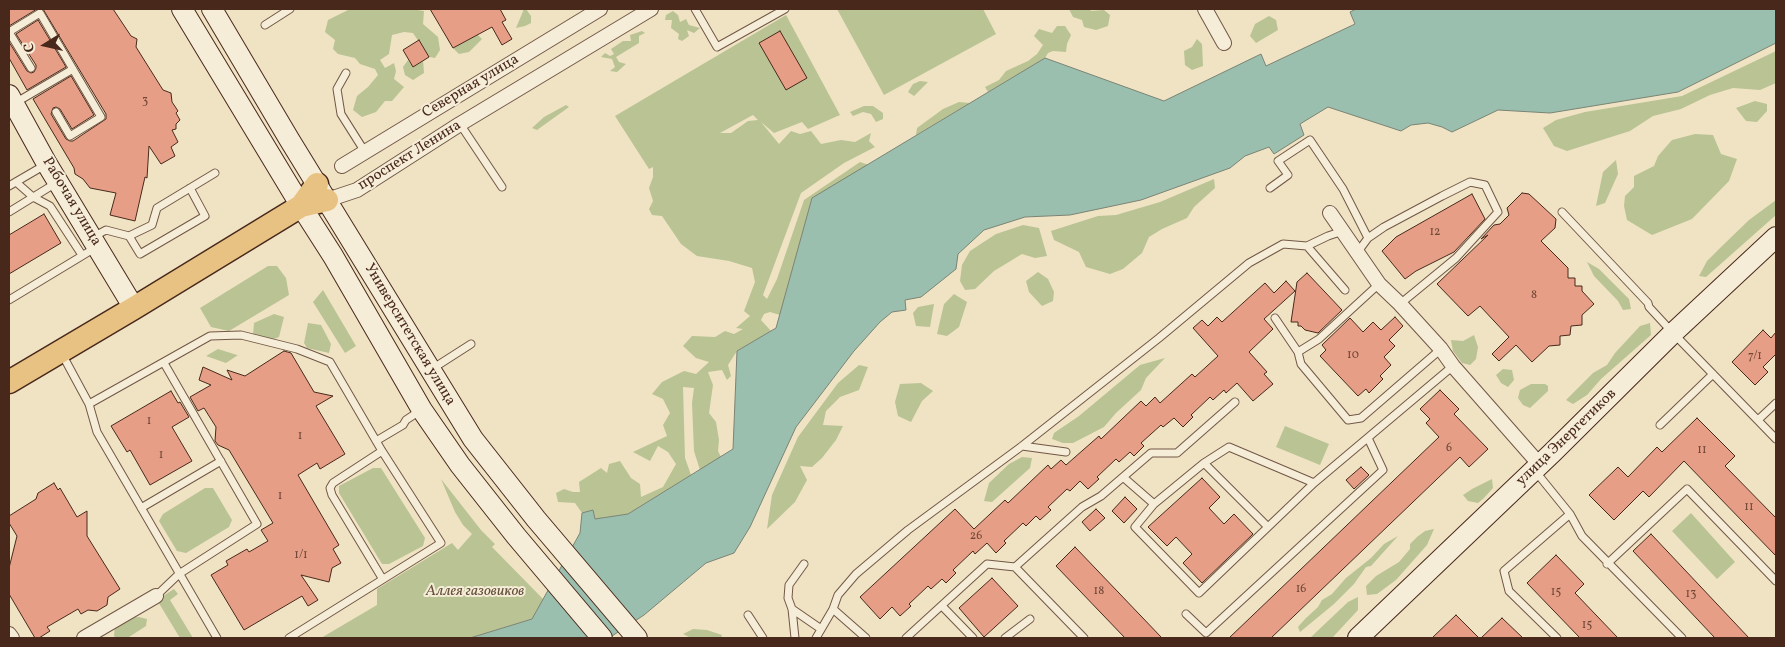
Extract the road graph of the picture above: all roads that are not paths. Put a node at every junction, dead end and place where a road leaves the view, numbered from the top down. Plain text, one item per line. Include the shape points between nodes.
1 (182, 9) edge
2 (212, 9) edge
3 (290, 9) edge
4 (600, 9) edge
5 (651, 9) edge
6 (695, 9) edge
7 (785, 9) edge
8 (1204, 9) edge
9 (280, 11) edge
10 (265, 26) dead end
11 (1224, 42) dead end
12 (30, 68) dead end
13 (73, 69) junction
14 (346, 73) dead end
15 (11, 99) edge
16 (56, 112) dead end
17 (460, 124) junction
18 (365, 152) junction
19 (47, 164) junction
20 (342, 166) dead end
21 (215, 173) dead end
22 (16, 182) junction
23 (58, 182) junction
24 (9, 186) edge
25 (502, 187) dead end
26 (190, 188) junction
27 (1270, 188) dead end
28 (322, 192) junction
29 (33, 197) junction
30 (301, 206) junction
31 (9, 212) edge
32 (1562, 212) dead end
33 (1330, 213) dead end
34 (1342, 231) junction
35 (129, 236) junction
36 (1776, 237) edge
37 (1368, 238) junction
38 (91, 246) junction
39 (1307, 246) junction
40 (1357, 254) junction
41 (1379, 284) junction
42 (1345, 290) dead end
43 (9, 300) edge
44 (1400, 304) junction
45 (134, 308) junction
46 (1275, 318) dead end
47 (1673, 333) junction
48 (471, 344) dead end
49 (1441, 349) junction
50 (60, 351) junction
51 (1298, 352) junction
52 (164, 363) junction
53 (1453, 366) junction
54 (430, 370) junction
55 (1713, 374) junction
56 (9, 382) edge
57 (1235, 402) dead end
58 (1776, 403) edge
59 (89, 404) junction
60 (422, 410) junction
61 (1758, 420) junction
62 (1660, 425) dead end
63 (1368, 438) junction
64 (1776, 439) edge
65 (376, 441) junction
66 (1022, 446) junction
67 (382, 451) junction
68 (1066, 452) dead end
69 (221, 461) junction
70 (1204, 463) junction
71 (1537, 467) junction
72 (1123, 477) junction
73 (1314, 484) junction
74 (1154, 504) junction
75 (141, 508) junction
76 (1570, 514) junction
77 (1268, 527) junction
78 (804, 564) dead end
79 (1608, 564) junction
80 (1015, 567) junction
81 (179, 574) junction
82 (382, 578) junction
83 (1776, 581) edge
84 (156, 596) joint
85 (942, 606) junction
86 (792, 609) junction
87 (833, 610) junction
88 (1186, 614) dead end
89 (748, 615) dead end
90 (1030, 619) dead end
91 (821, 629) junction
92 (9, 634) edge
93 (1553, 637) edge
94 (12, 638) edge
95 (84, 638) edge
96 (217, 638) edge
97 (289, 638) edge
98 (602, 638) edge
99 (637, 638) edge
100 (763, 638) edge
101 (795, 638) edge
102 (816, 638) edge
103 (866, 638) edge
104 (906, 638) edge
105 (973, 638) edge
106 (1005, 638) edge
107 (1084, 638) edge
108 (1358, 638) edge
109 (1682, 638) edge

1 - 30 main road, Университетская улица
2 - 28 main road, Университетская улица
3 - 9 lane
4 - 18 street, Северная улица
5 - 17 street, проспект Ленина
6 - 7 lane via 717,47
8 - 11 street
9 - 10 lane
12 - 13 lane via 9,32 40,13
13 - 15 lane
13 - 16 lane via 102,117 70,136
14 - 18 lane via 337,89 341,114
15 - 19 main road, Рабочая улица
17 - 25 lane
17 - 28 street, проспект Ленина via 357,190
18 - 20 street, Северная улица
19 - 22 lane
19 - 23 main road, Рабочая улица
21 - 26 lane
22 - 24 lane
22 - 29 lane
23 - 29 lane
23 - 38 main road, Рабочая улица
26 - 35 lane via 157,208 152,224
26 - 35 lane via 206,216 140,254
27 - 37 lane via 1288,175 1278,161 1310,140 1343,189
28 - 30 main road, проспект Ленина
28 - 54 main road, Университетская улица
29 - 31 lane
29 - 38 lane via 50,206
30 - 45 main road, проспект Ленина
30 - 60 main road, Университетская улица
32 - 47 lane
33 - 34 street
34 - 39 lane
34 - 40 street
35 - 38 lane via 106,230
36 - 47 main road, улица Энергетиков
37 - 40 lane
37 - 44 lane via 1470,182 1485,185 1498,212 1456,258
38 - 43 lane
38 - 45 main road, Рабочая улица
39 - 42 lane
39 - 66 lane via 1283,244 1249,263
40 - 41 street
41 - 44 street
41 - 51 lane via 1319,339
44 - 49 street
45 - 50 main road, проспект Ленина
46 - 51 lane
47 - 55 lane
47 - 71 main road, улица Энергетиков
48 - 54 lane
49 - 51 lane via 1361,418 1348,420 1301,364
49 - 53 street
50 - 56 main road, проспект Ленина
50 - 59 lane
52 - 59 lane
52 - 65 lane via 210,336 241,335 314,355 330,362
52 - 69 lane
53 - 63 lane
53 - 71 street
54 - 99 main road, Университетская улица via 473,439
55 - 61 lane
55 - 62 lane
57 - 72 lane via 1177,453 1152,453
58 - 61 lane
59 - 75 lane via 97,432
60 - 65 lane
60 - 98 main road, Университетская улица via 516,536
61 - 64 lane
63 - 73 lane
63 - 88 lane via 1382,470 1206,633
65 - 67 lane
66 - 68 lane
66 - 87 lane via 908,530 856,574 838,594
67 - 82 lane via 330,488
67 - 82 lane via 441,542
69 - 75 lane
69 - 81 lane via 257,524
70 - 73 lane via 1228,447
70 - 74 lane
70 - 77 lane
71 - 76 lane
71 - 108 main road, улица Энергетиков
72 - 74 lane
72 - 80 lane via 1082,507
73 - 77 lane
74 - 77 lane via 1135,527 1199,594
75 - 81 lane
76 - 79 lane via 1582,536
76 - 93 lane via 1504,571 1509,591
78 - 86 lane via 789,585 788,598
79 - 83 lane via 1687,489
79 - 109 lane
80 - 85 lane via 987,564
80 - 107 lane
81 - 84 lane
81 - 96 lane
82 - 97 lane
84 - 95 street
85 - 104 lane
85 - 105 lane
86 - 91 lane
86 - 101 lane
87 - 91 lane
87 - 103 lane
89 - 100 lane
90 - 106 lane
91 - 102 lane
92 - 94 street

